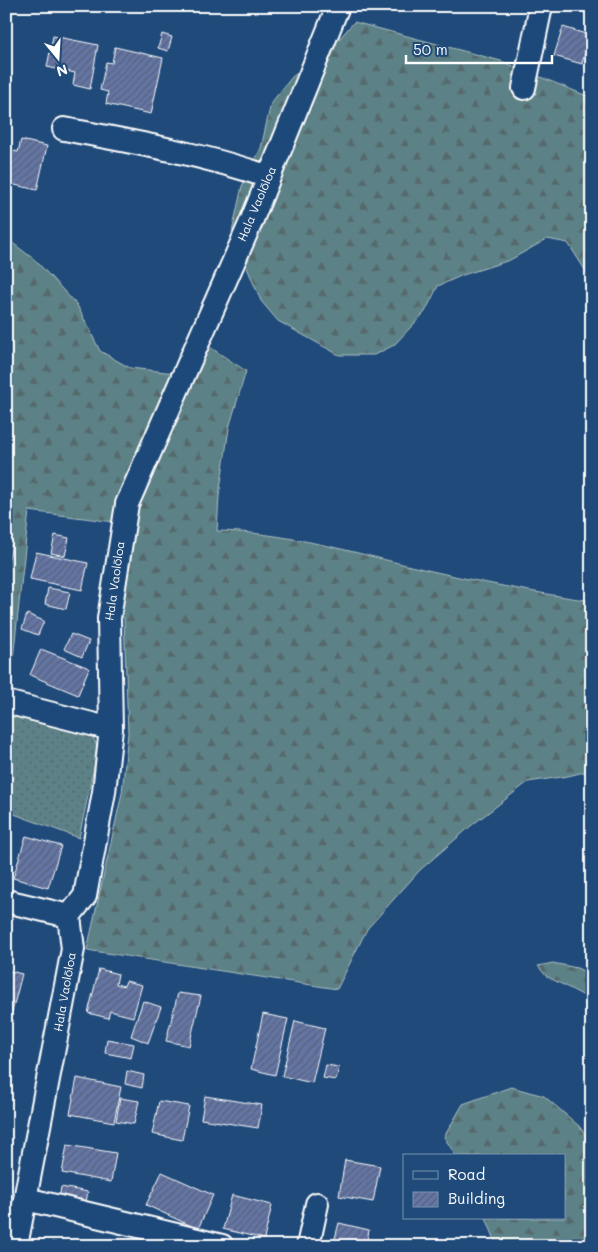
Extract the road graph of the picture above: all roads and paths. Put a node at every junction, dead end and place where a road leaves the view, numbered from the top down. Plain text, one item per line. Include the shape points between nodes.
1 (338, 6) edge
2 (541, 6) edge
3 (524, 88) dead end
4 (64, 129) dead end
5 (269, 177) junction
6 (6, 702) edge
7 (111, 729) junction
8 (6, 901) edge
9 (70, 916) junction
10 (26, 1199) junction
11 (317, 1204) dead end
12 (16, 1246) edge
13 (222, 1246) edge
14 (308, 1246) edge

1 - 5 street, Hala Vaolōloa
2 - 3 street
4 - 5 street via 200,156
5 - 7 street, Hala Vaolōloa via 127,504 109,618
6 - 7 street
7 - 9 street, Hala Vaolōloa via 104,792 85,896
8 - 9 street
9 - 10 street, Hala Vaolōloa via 73,949
10 - 12 street, Hala Vaolōloa
10 - 13 street
11 - 14 street

